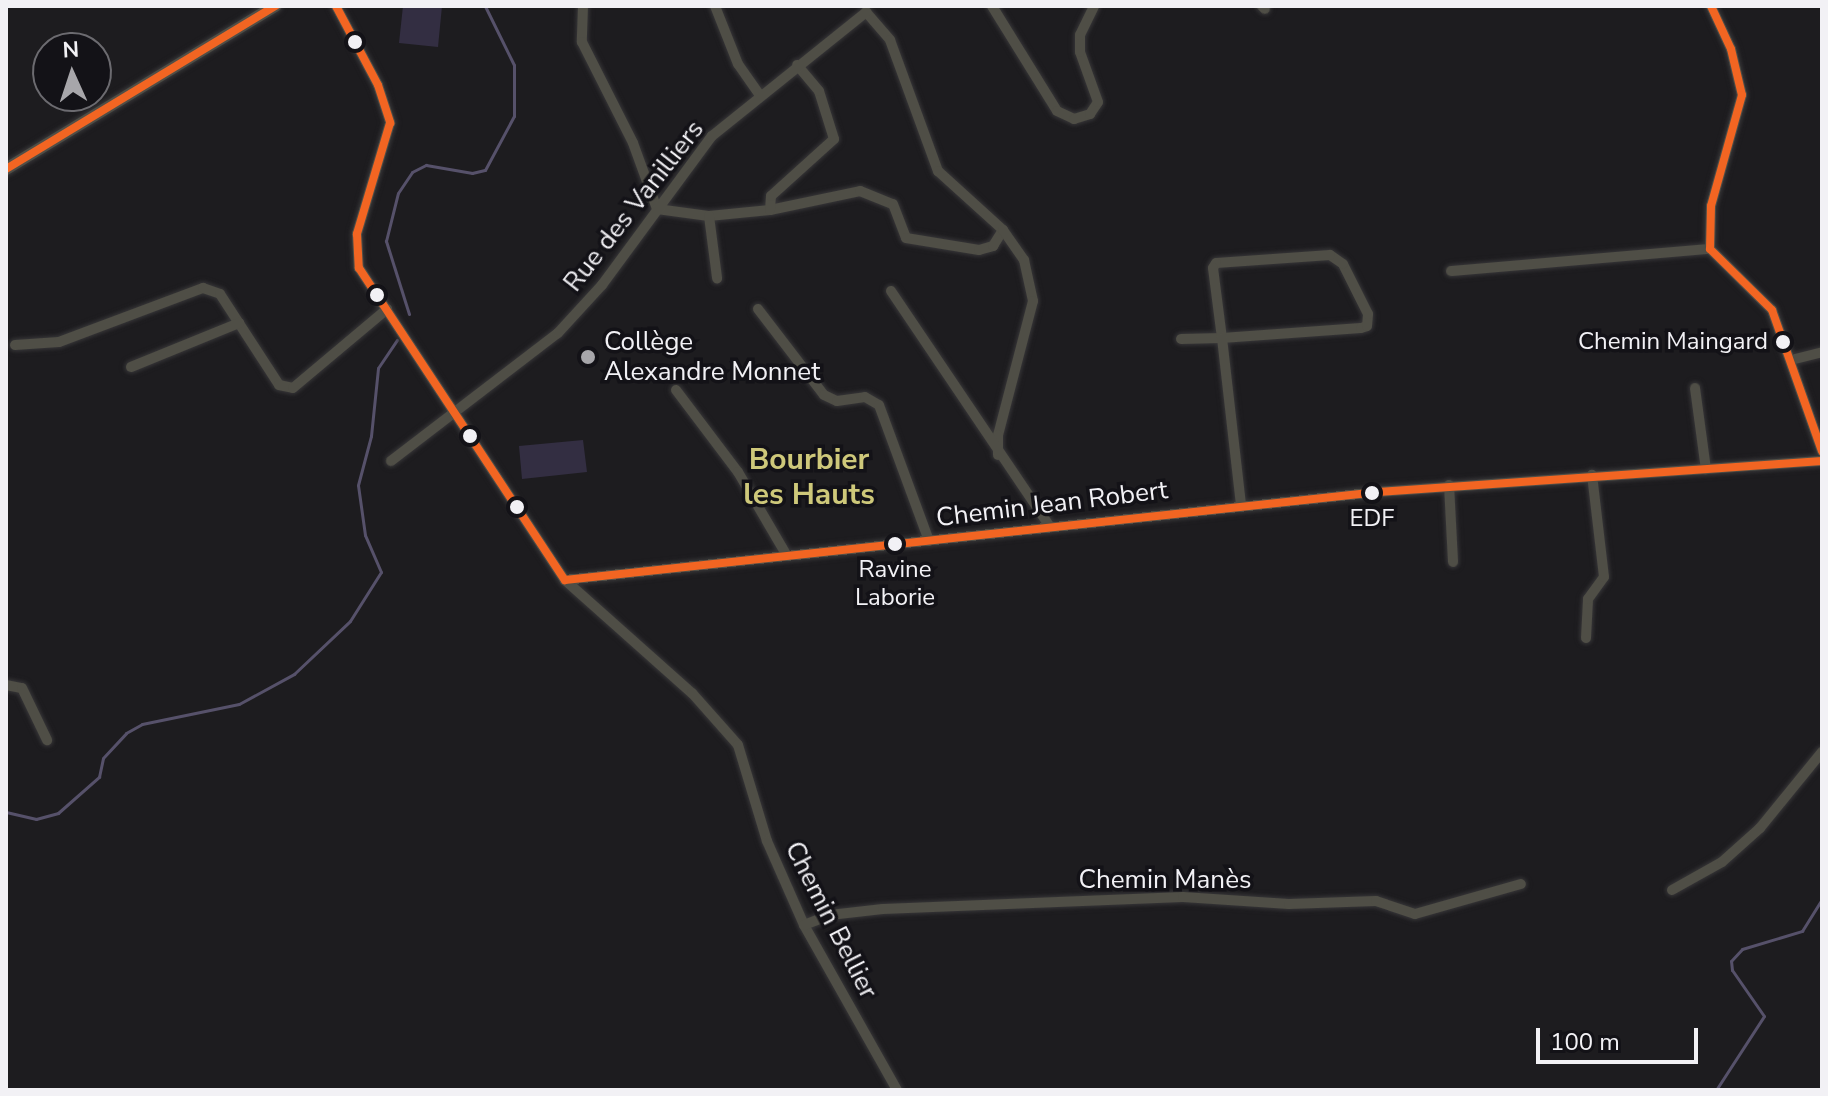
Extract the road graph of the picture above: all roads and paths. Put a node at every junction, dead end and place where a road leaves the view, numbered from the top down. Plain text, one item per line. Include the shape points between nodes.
1 (275, 6) edge
2 (336, 6) edge
3 (583, 6) edge
4 (715, 6) edge
5 (992, 6) edge
6 (1094, 6) edge
7 (1711, 6) edge
8 (866, 9) edge
9 (797, 65) junction
10 (760, 95) junction
11 (6, 169) edge
12 (657, 209) junction
13 (770, 210) junction
14 (709, 216) junction
15 (1003, 230) junction
16 (1710, 249) junction
17 (1451, 271) dead end
18 (717, 278) dead end
19 (891, 291) dead end
20 (387, 309) junction
21 (758, 309) dead end
22 (239, 323) junction
23 (1222, 338) junction
24 (1181, 339) dead end
25 (15, 345) dead end
26 (1822, 352) edge
27 (1791, 360) junction
28 (131, 367) dead end
29 (1695, 388) dead end
30 (676, 390) dead end
31 (456, 410) junction
32 (1822, 451) edge
33 (998, 455) junction
34 (391, 461) dead end
35 (1822, 461) edge
36 (1706, 469) junction
37 (1592, 475) junction
38 (1449, 485) junction
39 (1241, 505) junction
40 (1050, 527) junction
41 (929, 541) junction
42 (786, 554) junction
43 (1453, 562) dead end
44 (565, 580) junction
45 (1586, 638) dead end
46 (6, 685) edge
47 (47, 740) dead end
48 (1822, 752) edge
49 (1521, 884) dead end
50 (1672, 890) dead end
51 (804, 925) junction
52 (897, 1090) edge

1 - 11 street
2 - 20 street, Chemin Bellier via 378,85 390,123 354,253
3 - 12 street via 582,42 633,143
4 - 10 street via 738,64
5 - 6 street via 1057,111 1074,119 1090,114 1098,102 1080,52 1080,35
7 - 16 street via 1731,49 1742,95 1711,206
8 - 9 street, Rue des Vanilliers
8 - 15 street, Rue des Vanilliers via 890,40 938,171
9 - 10 street, Rue des Vanilliers
9 - 13 street via 819,91 834,139 771,196
10 - 12 street, Rue des Vanilliers via 712,136
12 - 14 street
12 - 31 street, Rue des Vanilliers via 595,295 558,333
13 - 14 street
13 - 15 street via 860,191 893,204 906,238 979,250 993,246
14 - 18 street
15 - 33 street, Rue des Vanilliers via 1024,260 1033,301 998,435
16 - 17 street
16 - 27 street via 1772,310
19 - 33 street
20 - 22 street via 293,388 279,385
20 - 31 street, Chemin Bellier
21 - 41 street via 824,395 837,401 865,397 879,405
22 - 25 street via 220,294 203,288 59,342
22 - 28 street
23 - 23 street via 1361,328 1370,320 1343,264 1330,255 1222,261 1213,268
23 - 24 street
23 - 39 street
26 - 27 street
27 - 32 street
29 - 36 street
30 - 42 street via 738,472
31 - 34 street, Rue des Vanilliers
31 - 44 street, Chemin Bellier
33 - 40 street
35 - 36 street, Chemin Jean Robert
36 - 37 street, Chemin Jean Robert
37 - 38 street, Chemin Jean Robert
37 - 45 street via 1604,577 1588,599
38 - 39 street, Chemin Jean Robert
38 - 43 street
39 - 40 street, Chemin Jean Robert
40 - 41 street, Chemin Jean Robert
41 - 42 street, Chemin Jean Robert
42 - 44 street, Chemin Jean Robert
44 - 51 street, Chemin Bellier via 692,693 738,745 767,841
46 - 47 street via 22,688
48 - 50 street via 1760,828 1722,862
49 - 51 street, Chemin Manès via 1415,914 1376,901 1289,904 1183,897 883,909 830,915
51 - 52 street, Chemin Bellier

